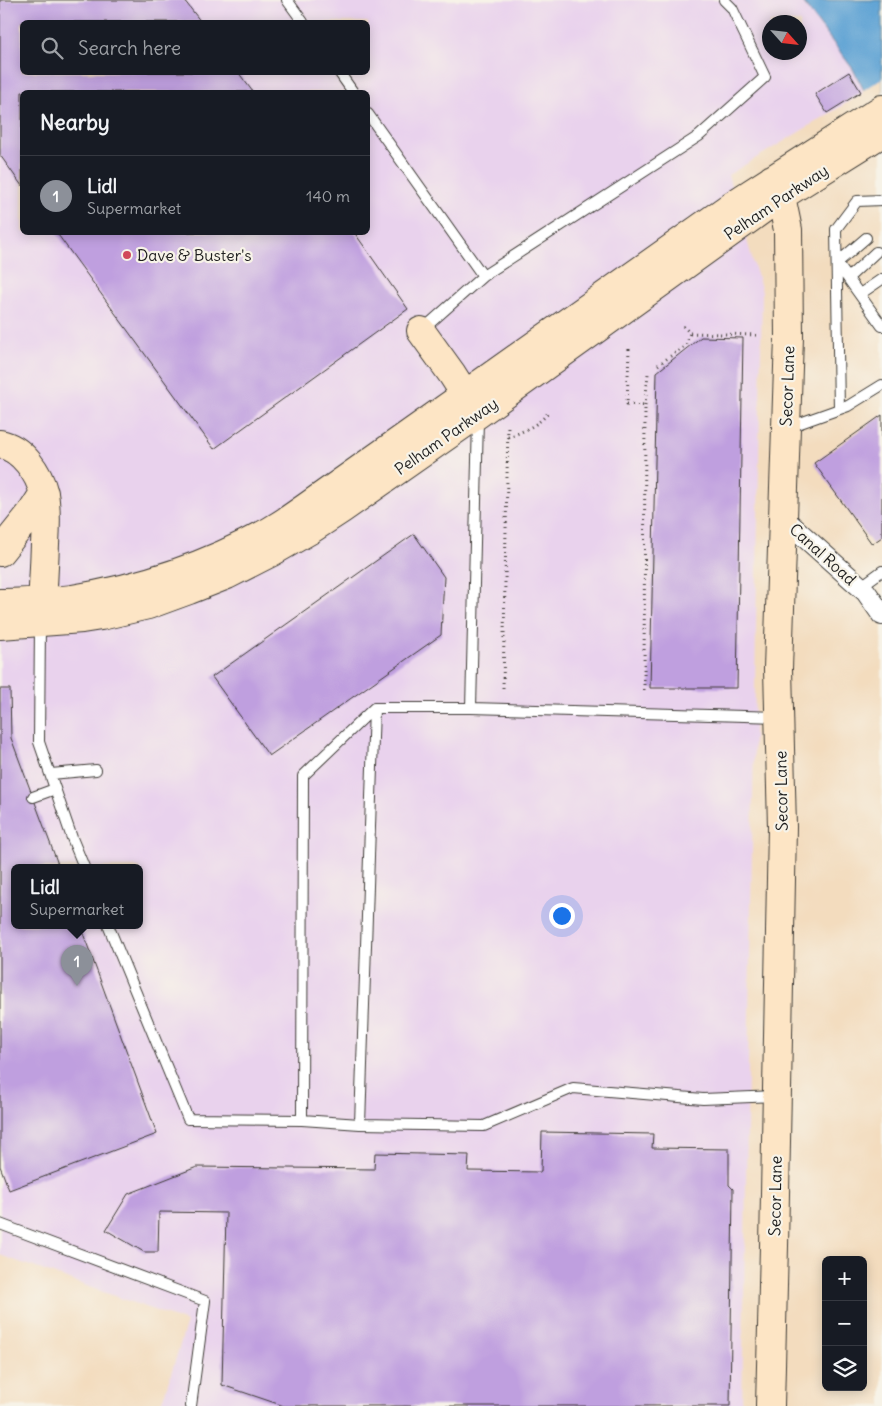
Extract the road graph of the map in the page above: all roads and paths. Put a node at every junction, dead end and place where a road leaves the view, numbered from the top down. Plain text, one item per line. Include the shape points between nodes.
1 (287, 0) edge
2 (724, 0) edge
3 (302, 20) edge
4 (340, 75) edge
5 (352, 90) edge
6 (882, 109) edge
7 (370, 117) edge
8 (882, 133) edge
9 (846, 144) junction
10 (777, 188) junction
11 (882, 200) edge
12 (866, 238) dead end
13 (876, 252) dead end
14 (837, 263) junction
15 (483, 276) junction
16 (848, 278) junction
17 (882, 279) edge
18 (860, 294) junction
19 (878, 311) edge
20 (683, 326) dead end
21 (882, 326) edge
22 (421, 331) joint
23 (690, 333) junction
24 (757, 335) dead end
25 (629, 349) dead end
26 (658, 365) dead end
27 (648, 374) dead end
28 (882, 384) edge
29 (472, 404) junction
30 (646, 406) junction
31 (839, 409) junction
32 (548, 413) dead end
33 (508, 417) dead end
34 (786, 428) junction
35 (508, 437) junction
36 (0, 444) edge
37 (44, 494) junction
38 (782, 517) junction
39 (0, 552) edge
40 (882, 571) edge
41 (860, 587) junction
42 (0, 603) edge
43 (41, 611) junction
44 (882, 615) edge
45 (0, 624) edge
46 (503, 688) dead end
47 (644, 690) dead end
48 (374, 708) junction
49 (471, 708) junction
50 (780, 717) junction
51 (96, 770) dead end
52 (51, 774) junction
53 (55, 789) junction
54 (33, 797) dead end
55 (83, 864) edge
56 (110, 929) edge
57 (777, 1096) junction
58 (302, 1120) junction
59 (360, 1124) junction
60 (0, 1224) edge
61 (191, 1406) edge
62 (770, 1406) edge

1 - 3 lane
2 - 15 lane via 732,8 765,77 699,136
4 - 5 lane
6 - 9 street
7 - 15 lane
8 - 9 street
9 - 10 street, Pelham Parkway
10 - 29 street, Pelham Parkway via 734,204
10 - 34 street, Secor Lane via 788,230
11 - 14 lane via 857,201 836,229
12 - 14 lane
13 - 16 lane
14 - 16 lane
14 - 31 lane
15 - 22 lane
16 - 18 lane
17 - 18 lane
18 - 19 lane
19 - 21 lane
20 - 23 path
22 - 29 street
23 - 24 path
23 - 26 path via 686,345
25 - 30 path via 627,404
27 - 30 path
28 - 31 lane
29 - 43 street, Pelham Parkway via 270,531 231,550 192,567 124,589 71,599
29 - 49 lane
30 - 47 path
31 - 34 lane
32 - 35 path via 518,434
33 - 35 path
34 - 38 street, Secor Lane
35 - 46 path
36 - 37 street via 16,450 30,464
37 - 39 street
37 - 43 street via 46,519
38 - 41 street, Canal Road
38 - 50 street, Secor Lane
40 - 41 lane
41 - 44 street, Canal Road
42 - 43 street, Pelham Parkway
43 - 45 street, Pelham Parkway
43 - 52 lane via 39,742
48 - 49 lane
48 - 58 lane via 303,776
48 - 59 lane
49 - 50 lane
50 - 57 street, Secor Lane via 782,827
51 - 52 lane
52 - 53 lane
53 - 54 lane
53 - 55 lane
56 - 58 lane via 188,1119
57 - 59 lane via 703,1099 573,1088 484,1126
57 - 62 street, Secor Lane
58 - 59 lane
60 - 61 lane via 205,1301

